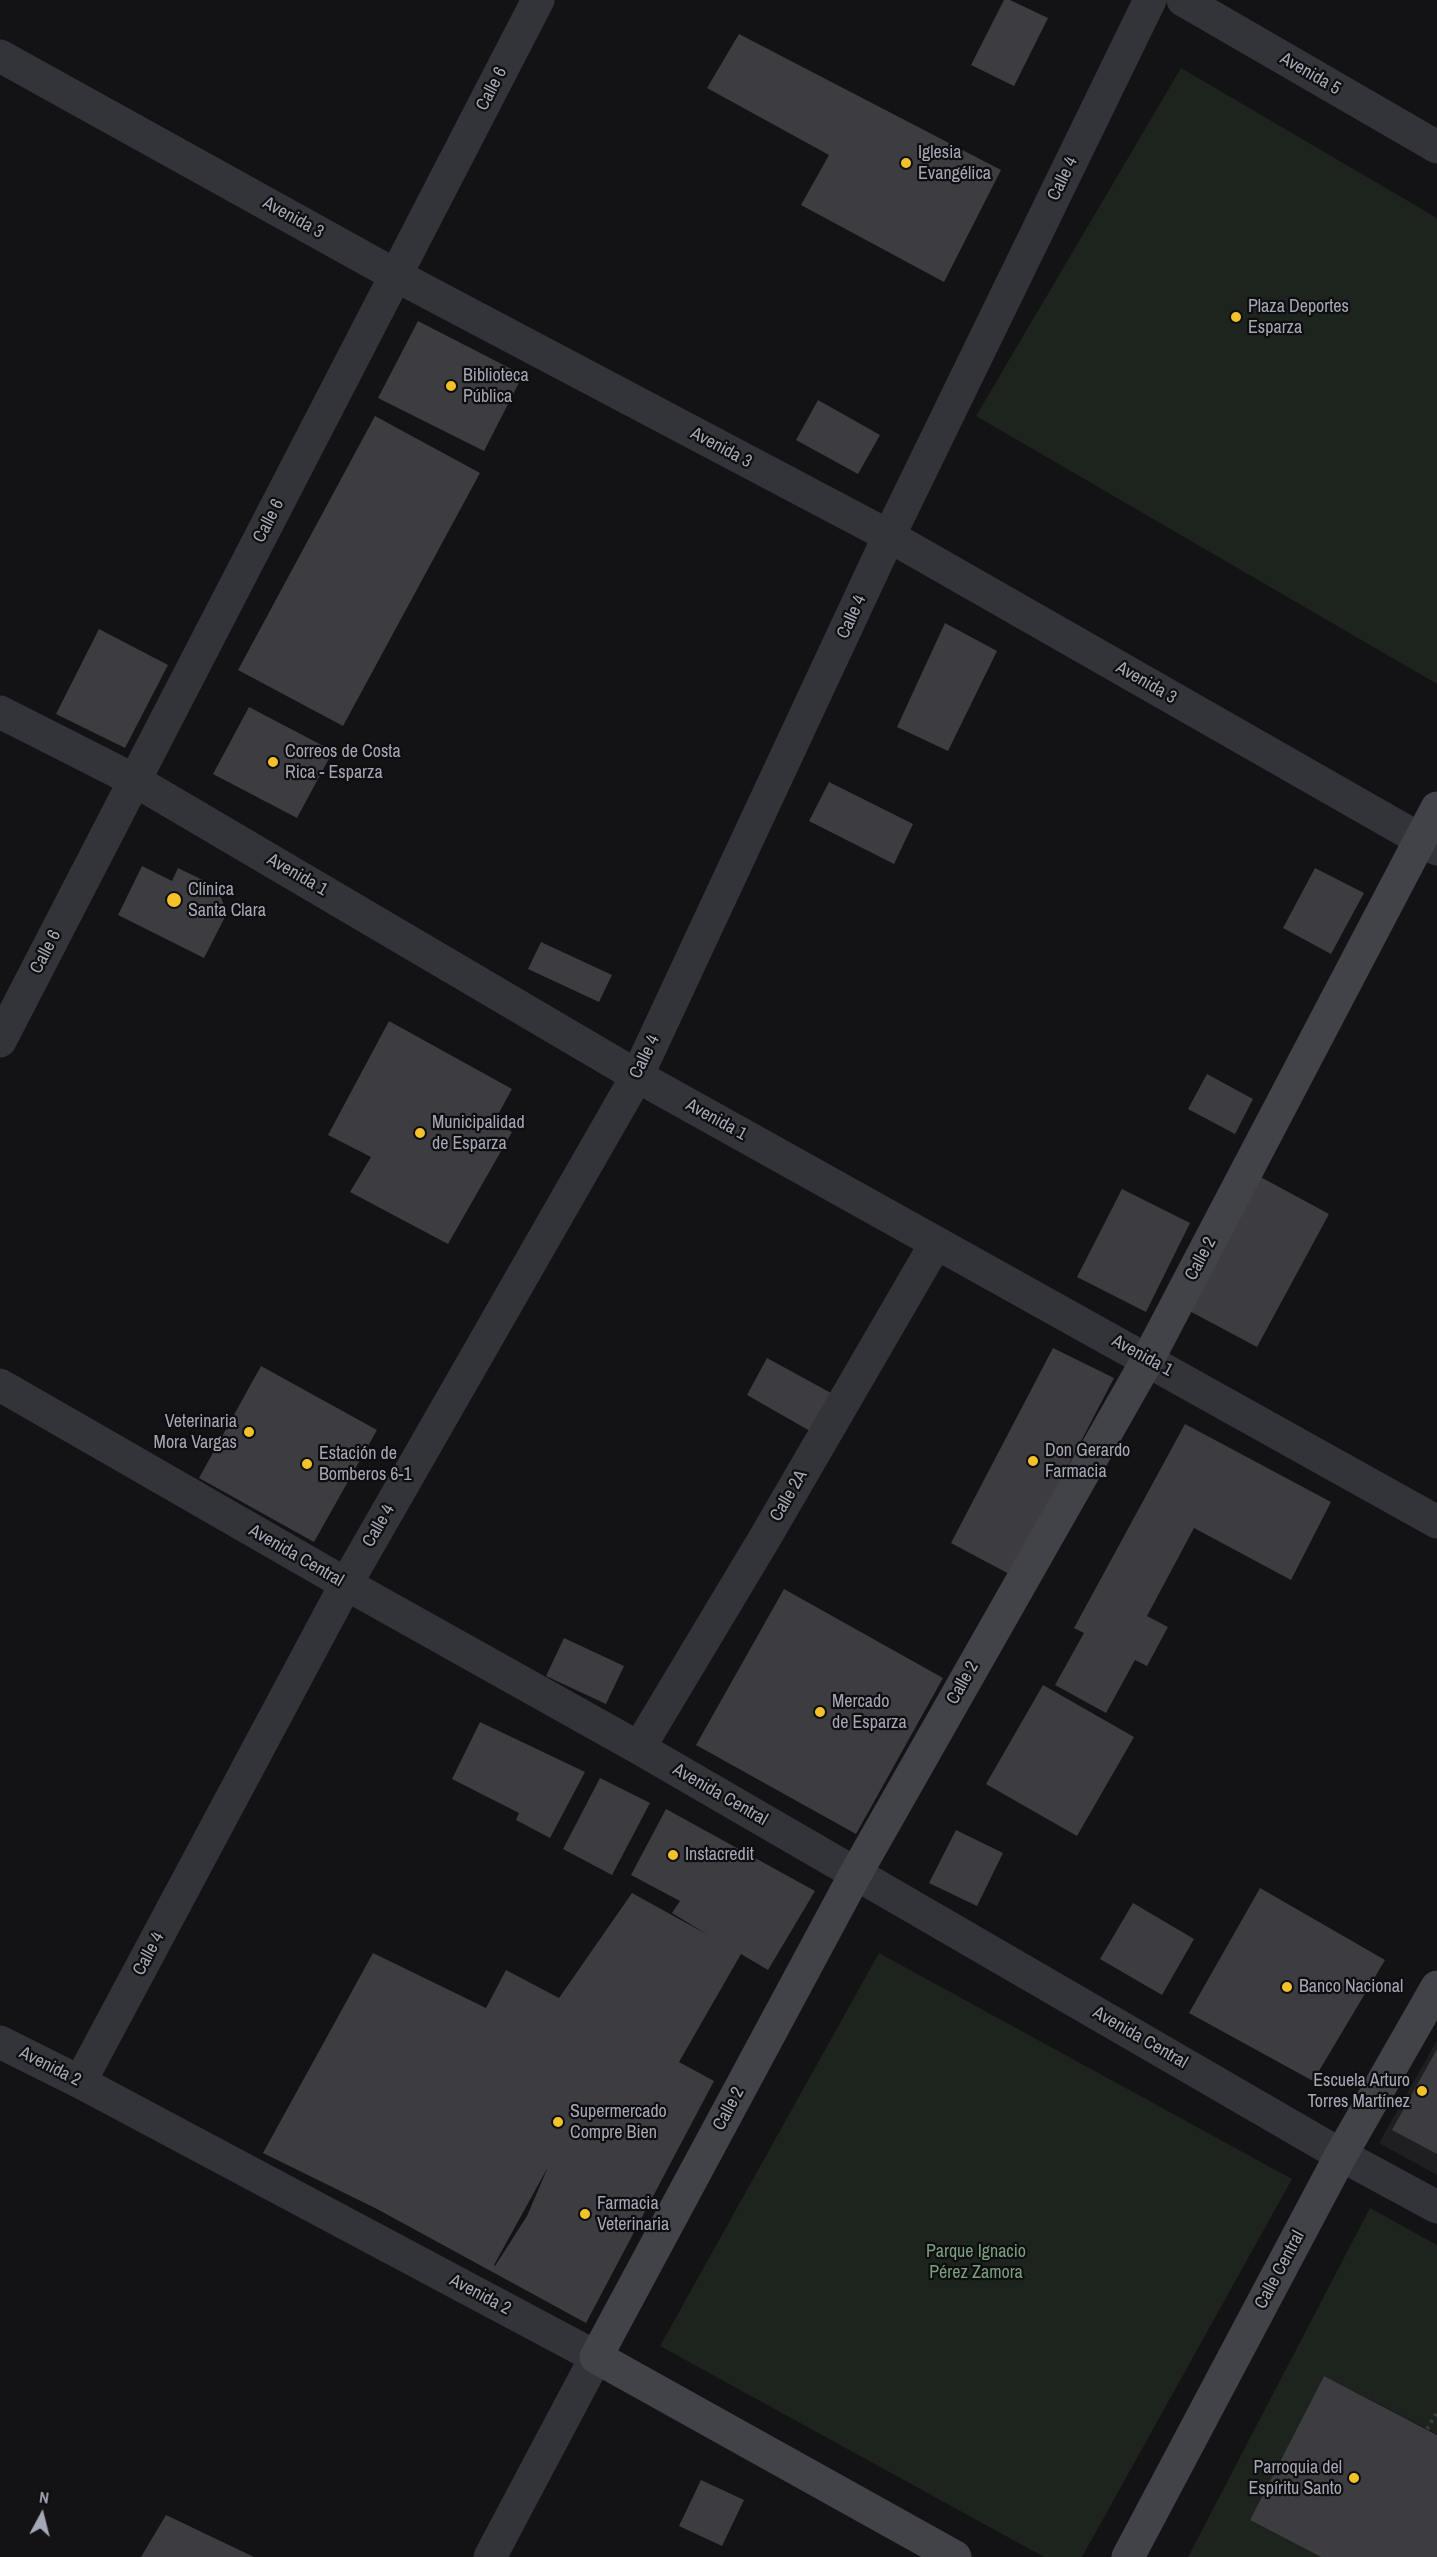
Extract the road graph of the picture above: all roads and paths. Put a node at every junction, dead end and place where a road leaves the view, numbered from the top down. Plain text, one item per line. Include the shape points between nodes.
1 (538, 0) edge
2 (1150, 0) edge
3 (1183, 0) edge
4 (0, 56) edge
5 (1437, 147) edge
6 (397, 276) junction
7 (889, 536) junction
8 (0, 712) edge
9 (134, 780) junction
10 (1437, 808) edge
11 (1429, 844) edge
12 (0, 1041) edge
13 (637, 1076) junction
14 (936, 1242) junction
15 (1148, 1359) junction
16 (0, 1385) edge
17 (1437, 1522) edge
18 (346, 1584) junction
19 (639, 1748) junction
20 (856, 1873) junction
21 (1437, 1987) edge
22 (0, 2042) edge
23 (80, 2082) junction
24 (1341, 2156) junction
25 (1437, 2207) edge
26 (596, 2358) junction
27 (1437, 2412) edge
28 (1427, 2430) dead end
29 (490, 2557) edge
30 (955, 2557) edge
31 (1128, 2557) edge

1 - 6 street, Calle 6
2 - 7 street, Calle 4
3 - 5 street, Avenida 5
4 - 6 street, Avenida 3
6 - 7 street, Avenida 3
6 - 9 street, Calle 6
7 - 11 street, Avenida 3
7 - 13 street, Calle 4
8 - 9 street, Avenida 1
9 - 12 street, Calle 6
9 - 13 street, Avenida 1
10 - 11 street, Calle 2
11 - 15 street, Calle 2
13 - 14 street, Avenida 1
13 - 18 street, Calle 4
14 - 15 street, Avenida 1
14 - 19 street, Calle 2A
15 - 17 street, Avenida 1
15 - 20 street, Calle 2
16 - 18 street, Avenida Central
18 - 19 street, Avenida Central
18 - 23 street, Calle 4
19 - 20 street, Avenida Central
20 - 24 street, Avenida Central
20 - 26 street, Calle 2
21 - 24 street, Calle Central
22 - 23 street, Avenida 2
23 - 26 street, Avenida 2
24 - 25 street, Avenida Central
24 - 31 street, Calle Central
26 - 29 street, Calle 2
26 - 30 street, Avenida 2
27 - 28 path

